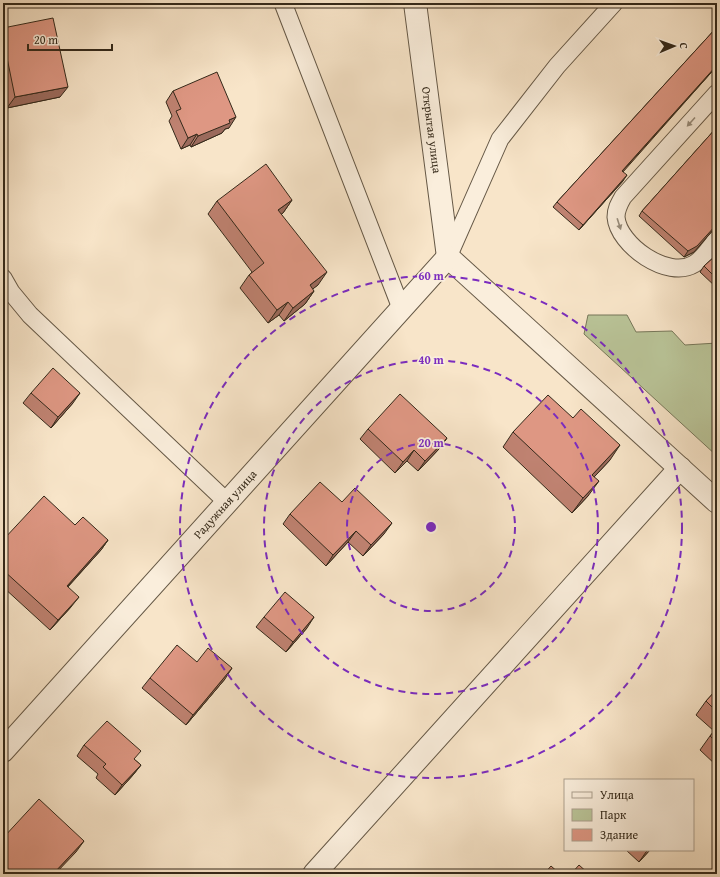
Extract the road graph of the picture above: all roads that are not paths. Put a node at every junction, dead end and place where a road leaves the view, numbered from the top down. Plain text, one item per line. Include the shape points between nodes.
1 (283, 3) edge
2 (415, 3) edge
3 (614, 3) edge
4 (717, 93) edge
5 (717, 239) edge
6 (448, 257) junction
7 (3, 278) edge
8 (401, 308) junction
9 (680, 468) junction
10 (227, 502) junction
11 (717, 502) edge
12 (3, 751) edge
13 (314, 874) edge

1 - 8 lane
2 - 6 street, Открытая улица
3 - 6 lane via 557,66 500,139
4 -> 5 lane via 623,197 617,208 616,219 626,238 648,260 659,266 683,269 695,264
6 - 8 street, Радужная улица
6 - 9 street
7 - 10 lane via 30,315
8 - 10 street, Радужная улица
9 - 11 street
9 - 13 street
10 - 12 street, Радужная улица

